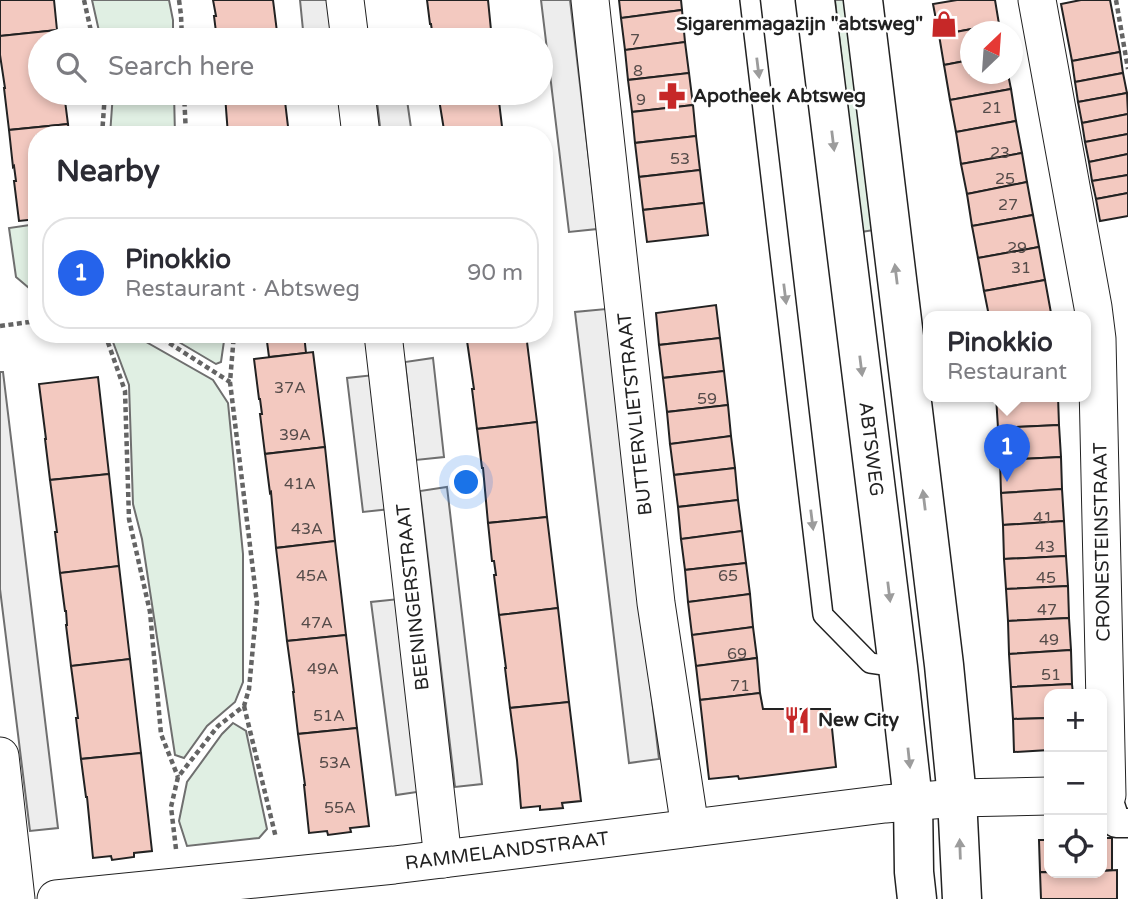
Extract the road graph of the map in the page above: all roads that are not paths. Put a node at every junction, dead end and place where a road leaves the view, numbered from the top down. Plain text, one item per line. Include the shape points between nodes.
1 (345, 0) edge
2 (590, 0) edge
3 (750, 0) edge
4 (815, 0) edge
5 (863, 0) edge
6 (1037, 0) edge
7 (348, 28) edge
8 (357, 105) edge
9 (359, 126) edge
10 (384, 343) edge
11 (898, 667) junction
12 (0, 756) edge
13 (1114, 787) edge
14 (1044, 796) edge
15 (957, 798) junction
16 (913, 801) junction
17 (690, 828) junction
18 (443, 859) junction
19 (16, 899) edge
20 (57, 899) edge
21 (917, 899) edge
22 (962, 899) edge

1 - 7 street
2 - 17 street, BUTTERVLIETSTRAAT via 656,603
3 -> 11 lane via 823,615 870,663
4 -> 11 street, ABTSWEG
15 -> 5 street
6 - 13 street, CRONESTEINSTRAAT via 1097,339
8 - 9 street
10 - 18 street, BEENINGERSTRAAT
11 -> 16 street, ABTSWEG
12 - 19 street
14 - 15 street, RAMMELANDSTRAAT
15 - 16 street, RAMMELANDSTRAAT
22 -> 15 street
16 - 17 street, RAMMELANDSTRAAT
16 - 21 street, ABTSWEG
17 - 18 street, RAMMELANDSTRAAT
18 - 20 street, RAMMELANDSTRAAT

